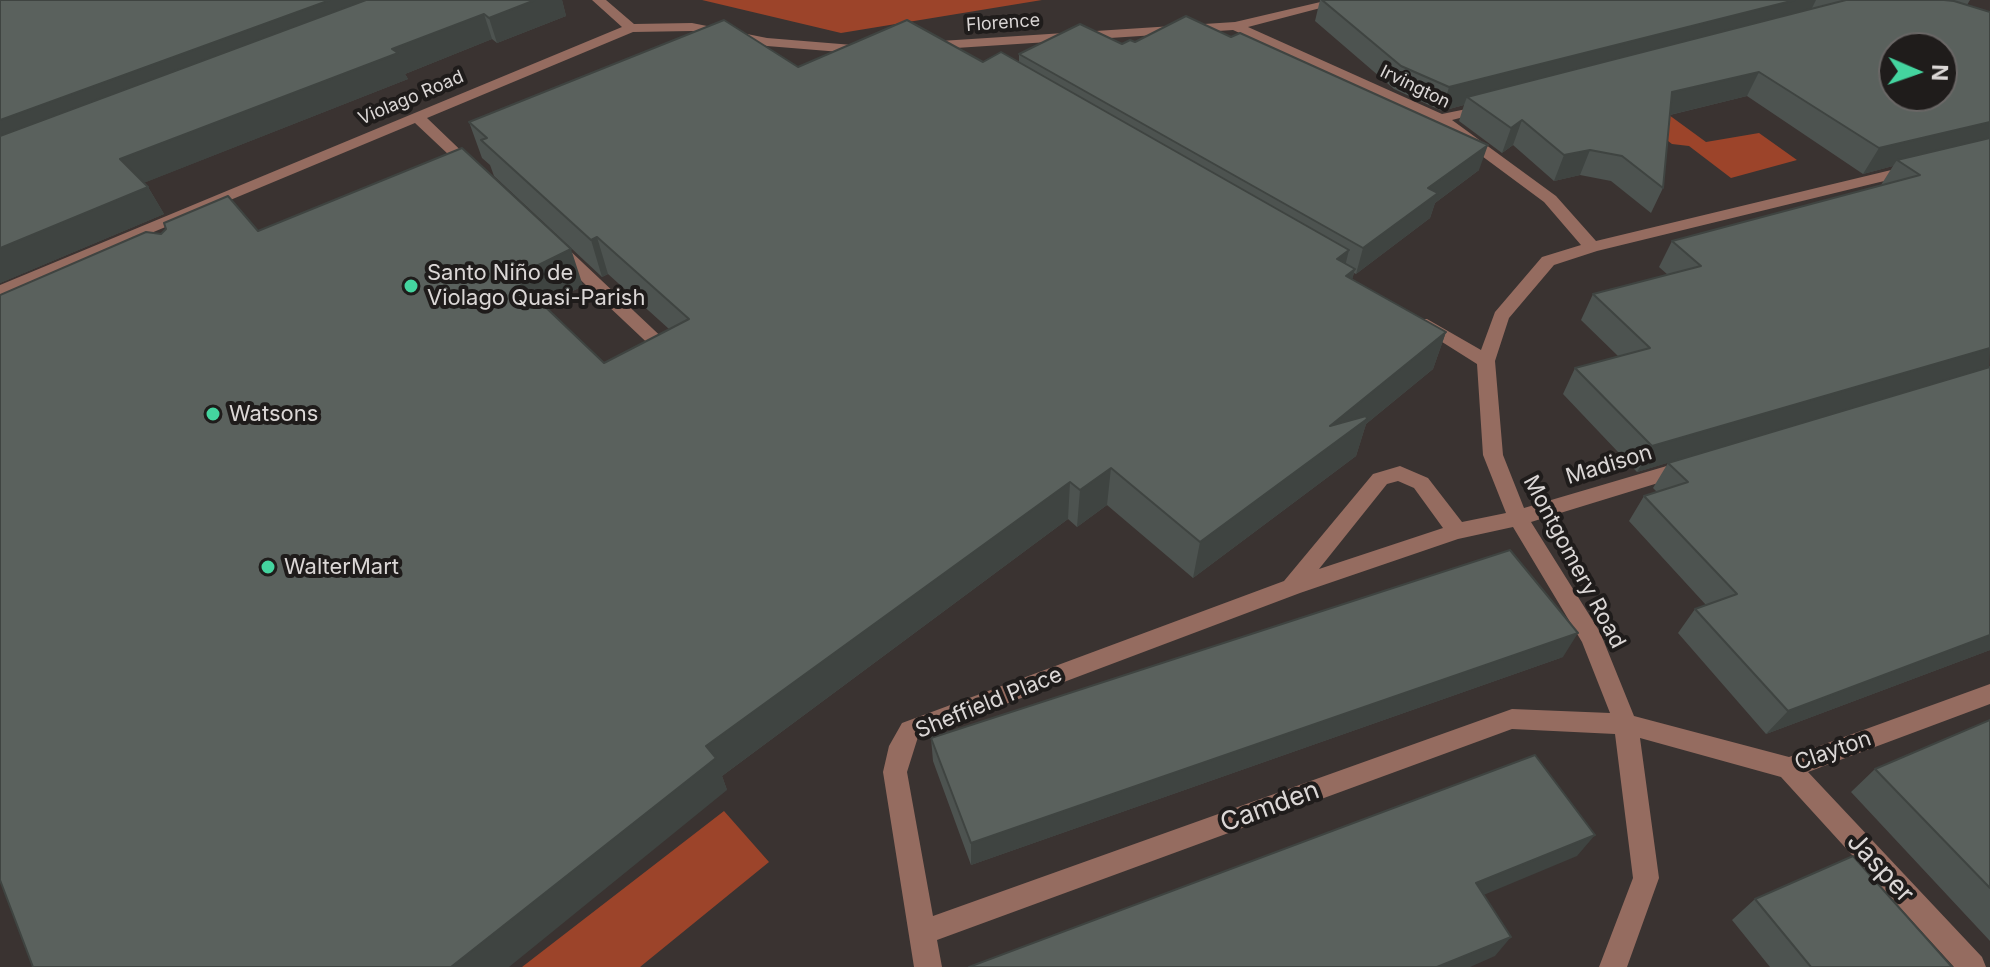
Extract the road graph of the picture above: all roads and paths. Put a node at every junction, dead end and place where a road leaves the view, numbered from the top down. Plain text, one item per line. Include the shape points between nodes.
1 (598, 0) edge
2 (1345, 0) edge
3 (1235, 26) junction
4 (631, 28) junction
5 (945, 45) junction
6 (914, 47) edge
7 (883, 49) edge
8 (972, 61) edge
9 (1500, 103) edge
10 (417, 117) junction
11 (1441, 119) junction
12 (1929, 166) edge
13 (485, 180) edge
14 (540, 233) edge
15 (1592, 247) junction
16 (0, 291) edge
17 (1405, 314) edge
18 (664, 349) edge
19 (1486, 361) junction
20 (1701, 463) edge
21 (1518, 518) junction
22 (1457, 531) junction
23 (1292, 587) junction
24 (1990, 694) edge
25 (1626, 724) junction
26 (1789, 768) junction
27 (921, 933) junction
28 (928, 967) edge
29 (1613, 967) edge
30 (1972, 967) edge

1 - 4 street
2 - 3 street, Florence
3 - 5 street, Florence
3 - 11 street, Irvington
4 - 7 street, Violago Road via 692,27 767,42
4 - 10 street, Violago Road
5 - 6 street, Florence
5 - 8 street
9 - 11 street
10 - 13 street
10 - 16 street, Violago Road via 157,234
11 - 15 street, Irvington via 1550,199
12 - 15 street, Montgomery Road
14 - 18 street
15 - 19 street, Montgomery Road via 1548,261 1501,316
17 - 19 street
19 - 21 street, Montgomery Road via 1493,455
20 - 21 street, Madison
21 - 22 street, Sheffield Place
21 - 25 street, Montgomery Road via 1592,639
22 - 23 street, Sheffield Place
22 - 23 street via 1421,483 1400,473 1380,479
23 - 27 street, Sheffield Place via 910,730 895,772
24 - 26 street, Clayton
25 - 26 street, Clayton
25 - 27 street, Camden via 1512,719
25 - 29 street, Montgomery Road via 1646,878
26 - 30 street, Jasper
27 - 28 street, Sheffield Place

